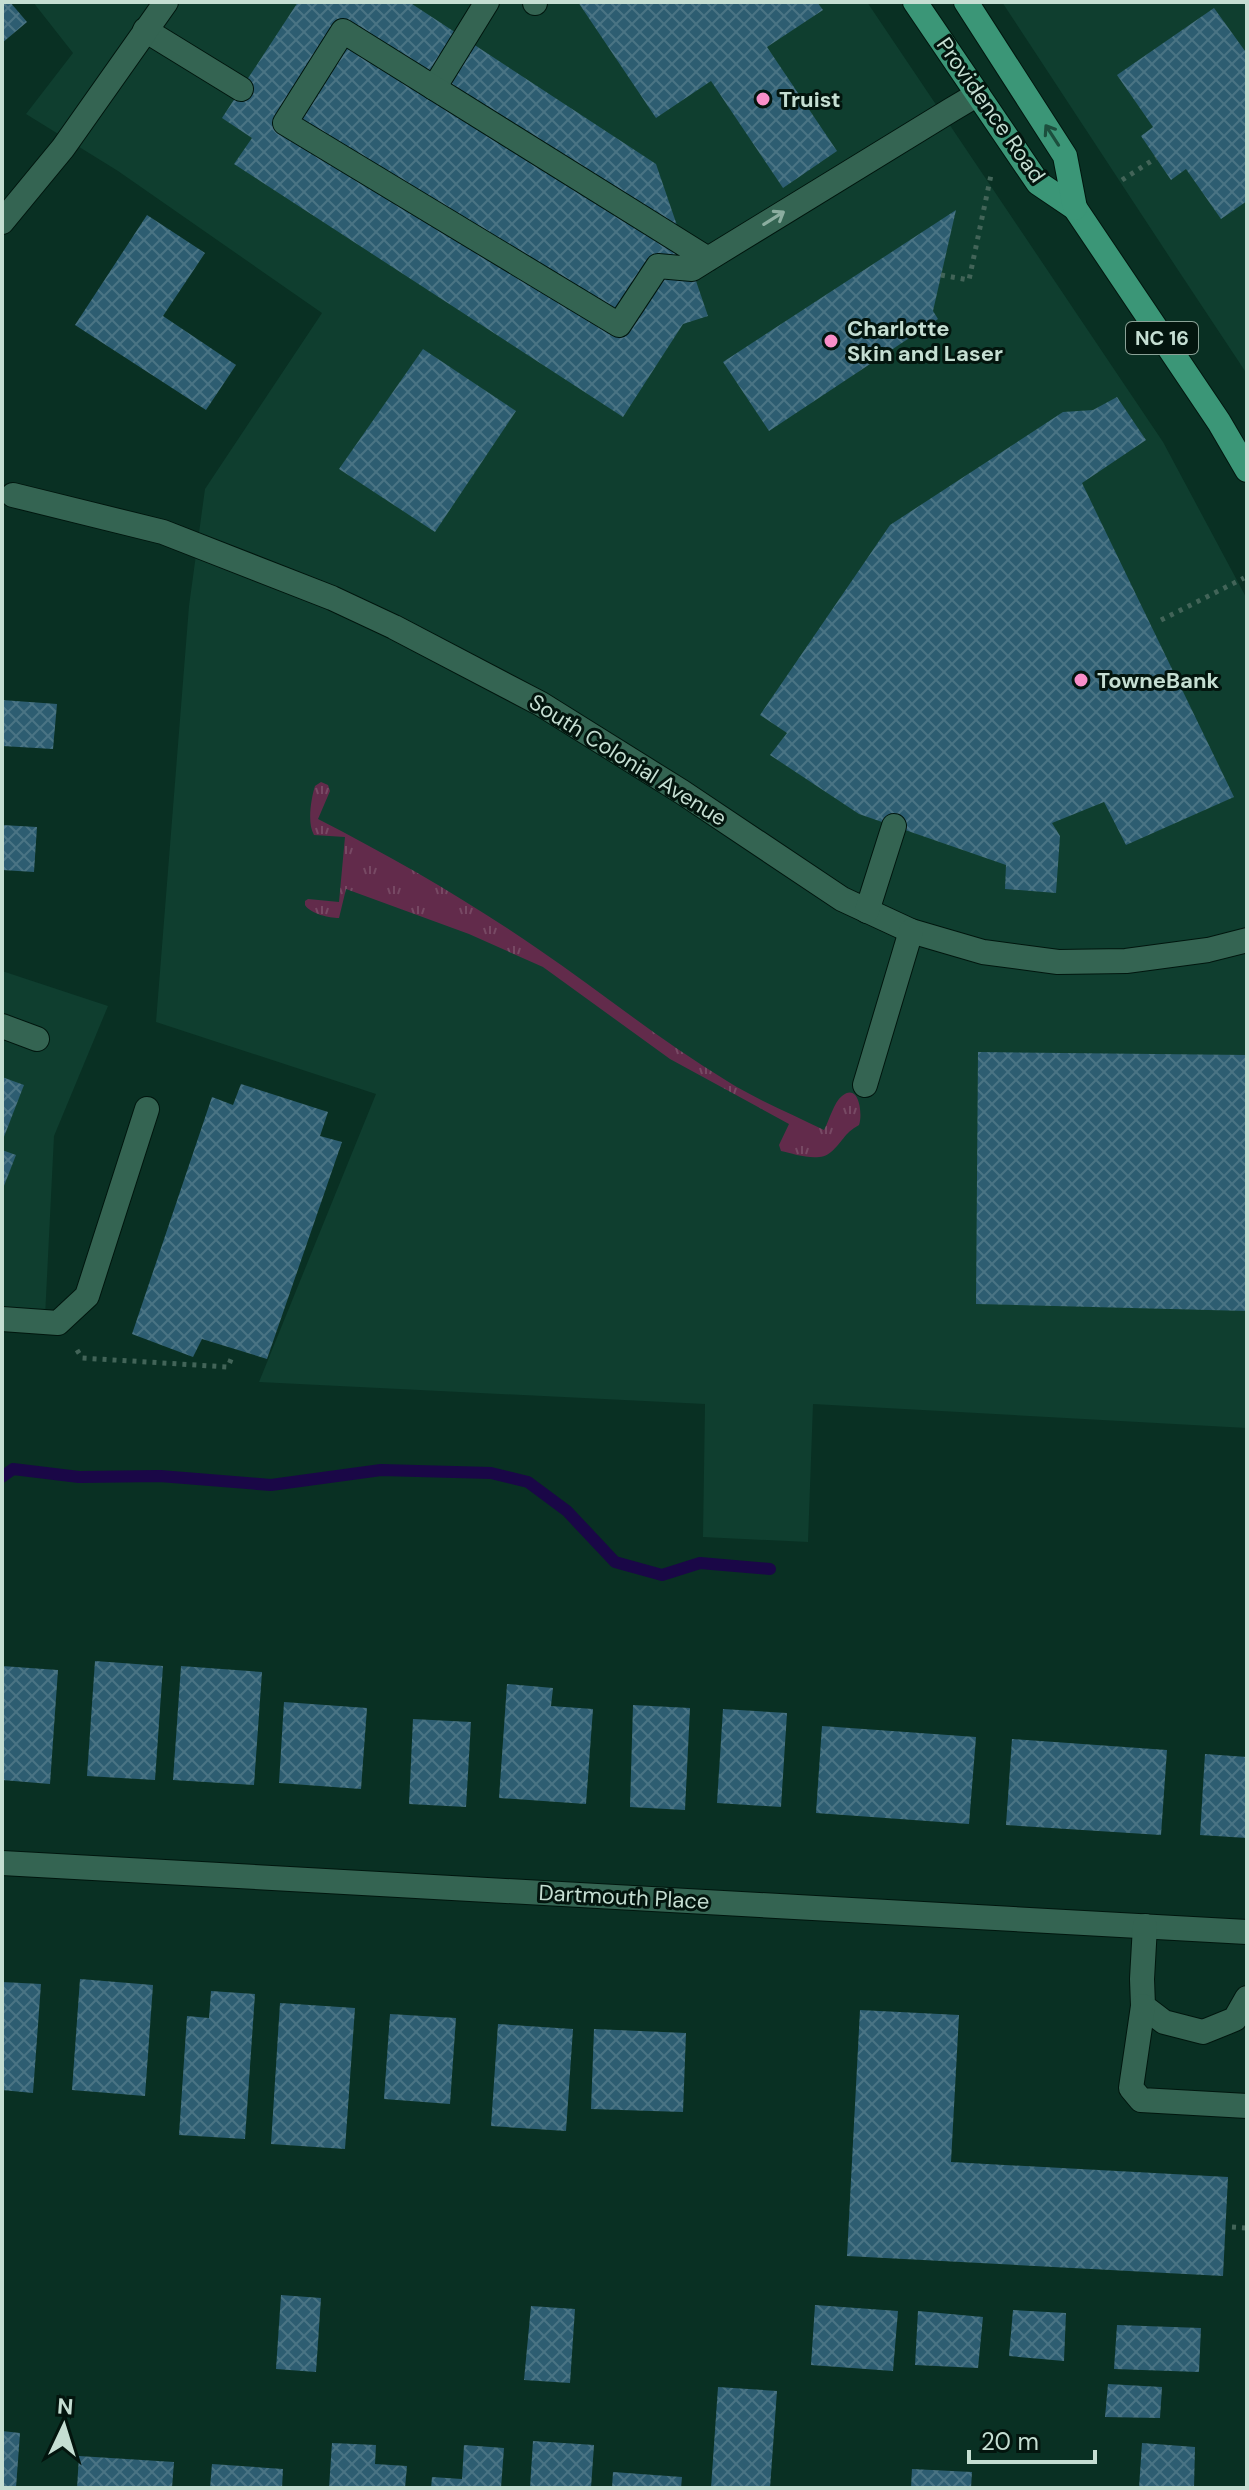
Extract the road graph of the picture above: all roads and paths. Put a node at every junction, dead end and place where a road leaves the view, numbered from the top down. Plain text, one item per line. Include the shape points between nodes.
1 (166, 2) edge
2 (487, 2) edge
3 (915, 2) edge
4 (966, 2) edge
5 (145, 30) junction
6 (434, 88) junction
7 (241, 89) dead end
8 (978, 94) junction
9 (1156, 158) dead end
10 (992, 171) dead end
11 (1122, 180) dead end
12 (1075, 208) junction
13 (2, 222) edge
14 (708, 259) junction
15 (941, 275) dead end
16 (1247, 470) edge
17 (6, 491) edge
18 (1244, 578) dead end
19 (1161, 620) dead end
20 (894, 826) dead end
21 (867, 911) junction
22 (911, 931) junction
23 (1247, 940) edge
24 (2, 1026) edge
25 (37, 1039) dead end
26 (865, 1085) dead end
27 (147, 1109) dead end
28 (2, 1319) edge
29 (74, 1346) dead end
30 (233, 1354) dead end
31 (2, 1863) edge
32 (1145, 1926) junction
33 (1247, 1932) edge
34 (1247, 1998) edge
35 (1143, 2006) junction
36 (1247, 2106) edge
37 (1232, 2227) dead end
38 (1247, 2228) edge

1 - 5 street
2 - 6 street
3 - 8 main road, Providence Road / NC 16
12 -> 4 main road, Providence Road / NC 16 via 1065,156
5 - 7 street
5 - 13 street via 63,148
6 - 14 street
6 - 14 street via 343,31 285,123 619,325 658,266 692,269
8 - 12 main road, Providence Road / NC 16 via 1038,183
14 -> 8 street
9 - 11 path
10 - 15 path via 969,280
12 - 16 main road, Providence Road / NC 16
17 - 21 street, South Colonial Avenue via 163,532 394,627 541,704
18 - 19 path
20 - 21 street
21 - 22 street, South Colonial Avenue
22 - 23 street, South Colonial Avenue via 983,952 1058,962 1126,961
22 - 26 street
24 - 25 street
27 - 28 street via 87,1296 58,1323
29 - 30 path via 82,1358 228,1367
31 - 32 street, Dartmouth Place
32 - 33 street, Dartmouth Place
32 - 35 street
34 - 35 street via 1235,2019 1203,2032 1164,2022
35 - 36 street via 1131,2088 1141,2100
37 - 38 path

